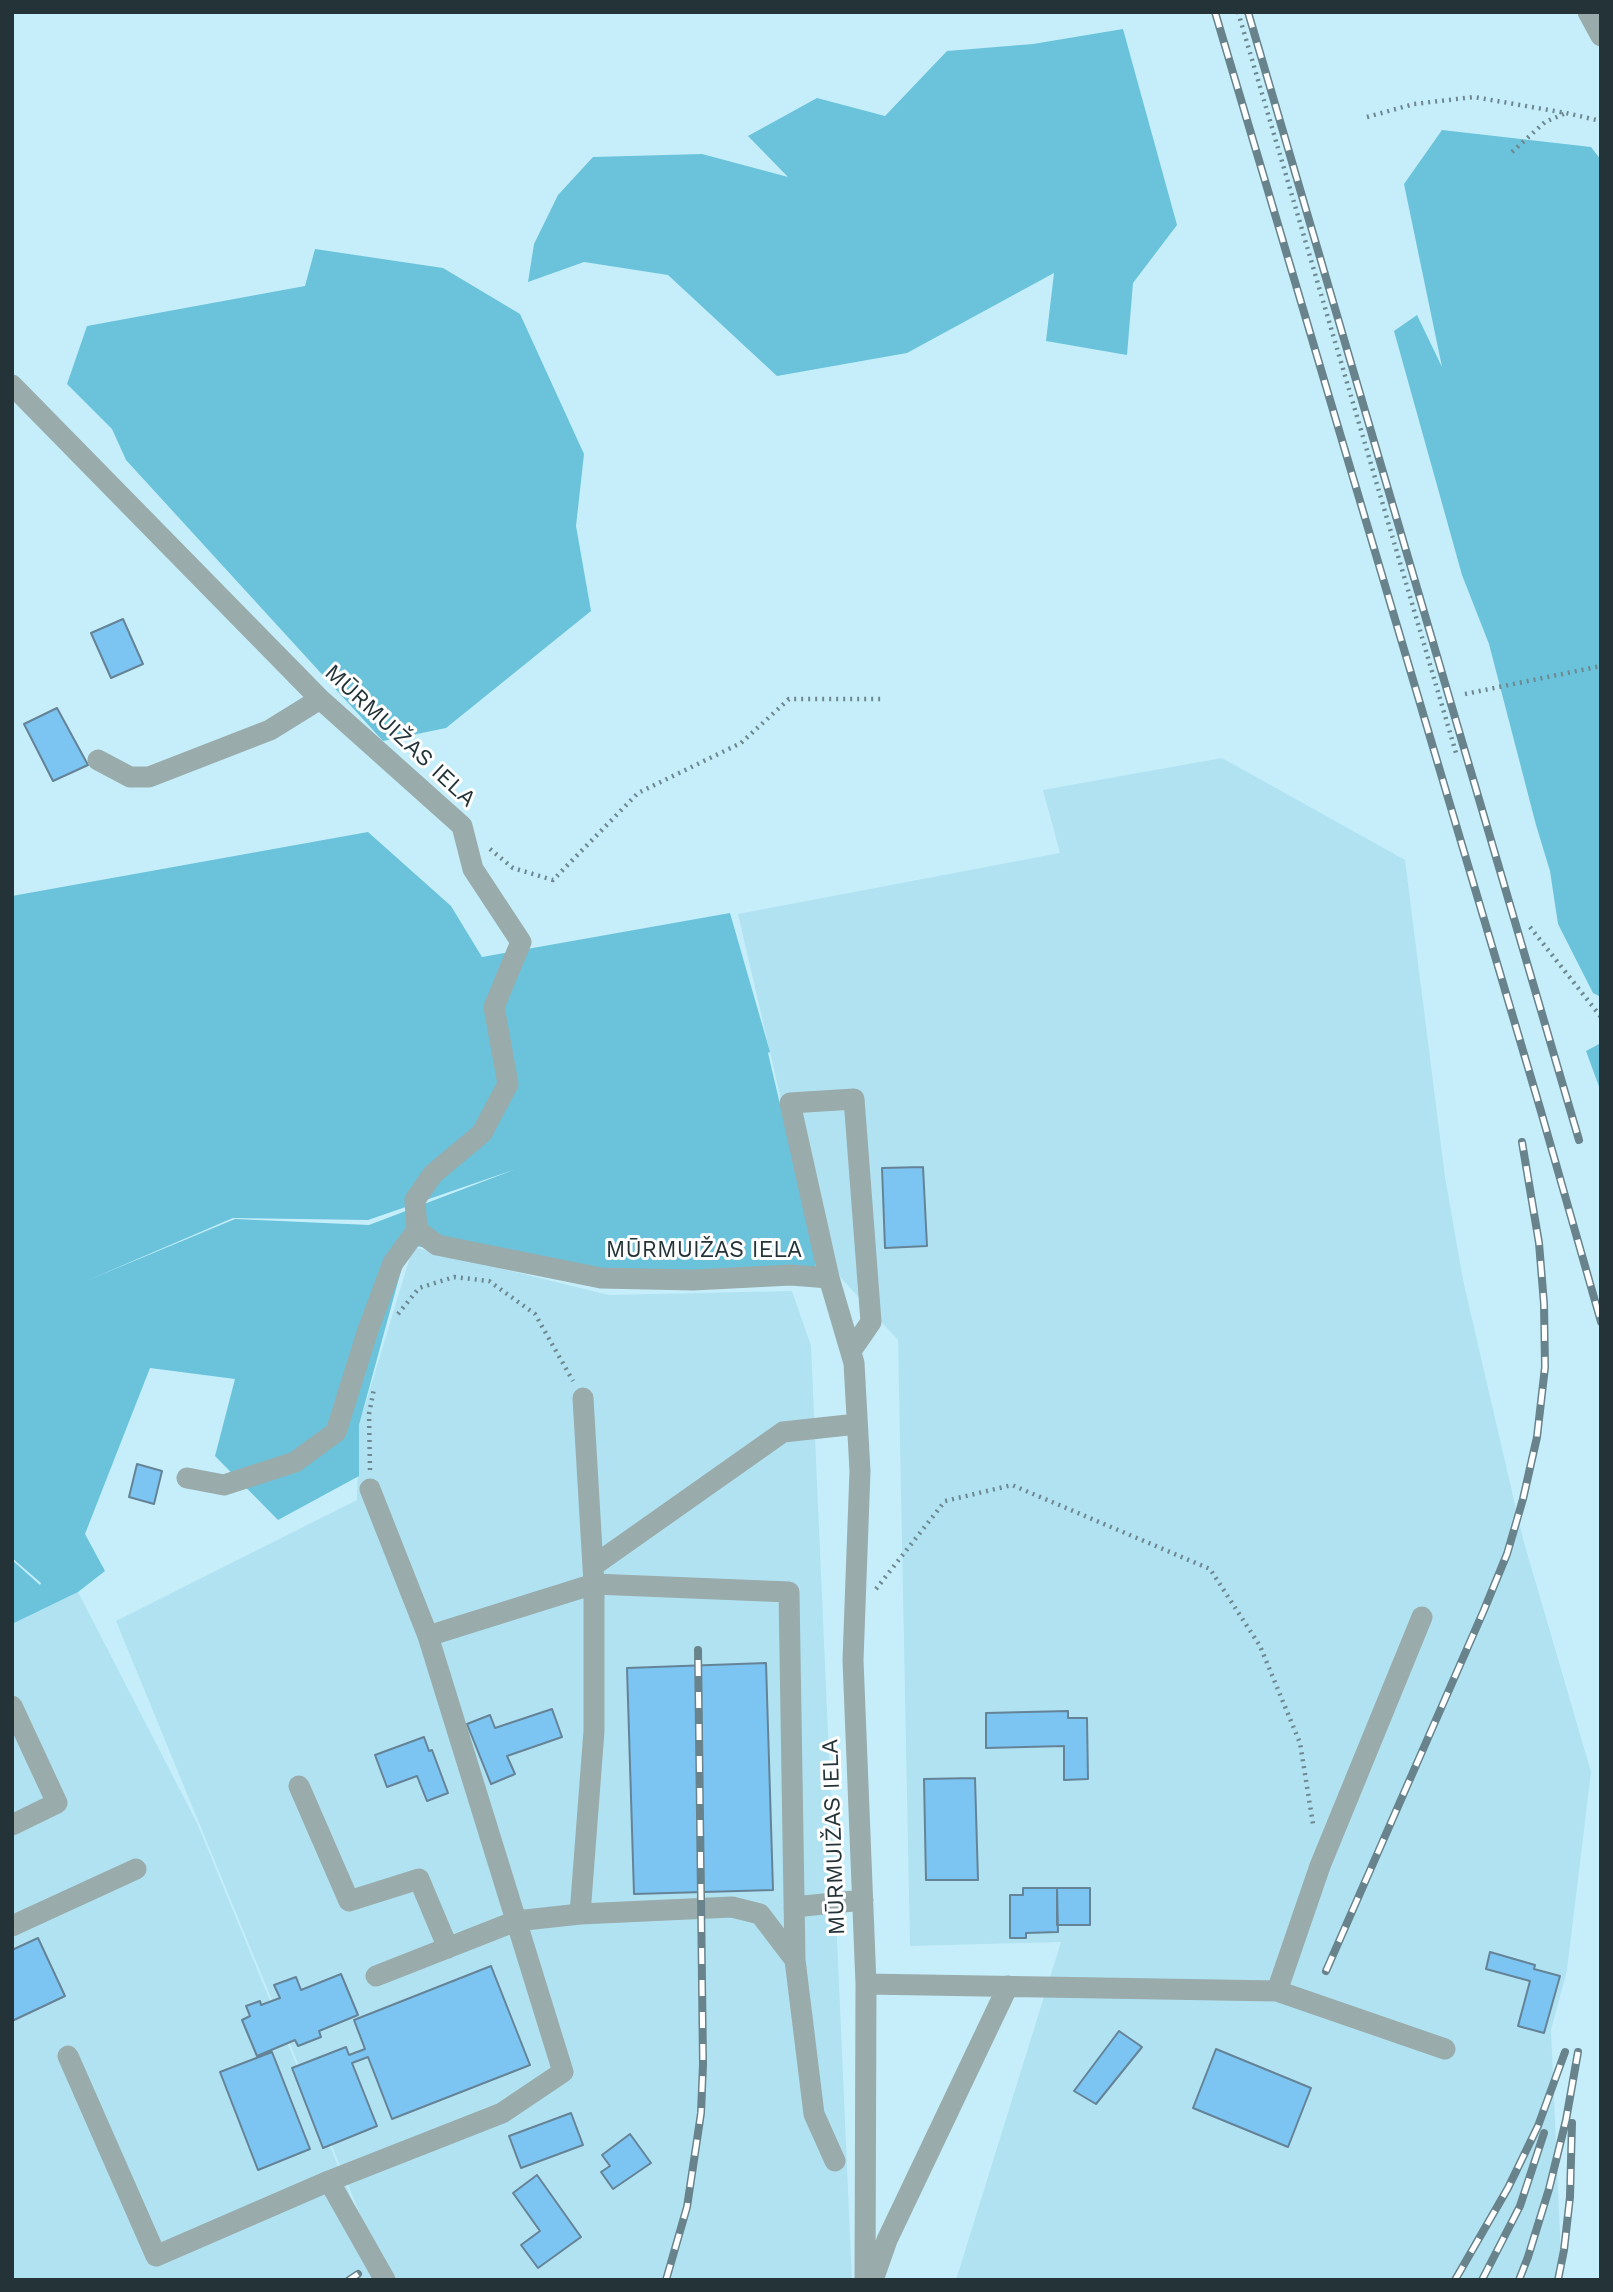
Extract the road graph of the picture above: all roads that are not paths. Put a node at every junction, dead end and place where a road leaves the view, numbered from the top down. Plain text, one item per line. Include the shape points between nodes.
1 (1588, 12) edge
2 (1601, 36) edge
3 (12, 385) edge
4 (320, 699) junction
5 (98, 760) dead end
6 (417, 1230) junction
7 (828, 1278) junction
8 (851, 1351) junction
9 (583, 1398) road end
10 (857, 1424) junction
11 (187, 1478) dead end
12 (370, 1489) road end
13 (594, 1575) junction
14 (1422, 1617) dead end
15 (428, 1636) junction
16 (12, 1706) edge
17 (299, 1786) dead end
18 (12, 1825) edge
19 (135, 1868) dead end
20 (863, 1900) junction
21 (794, 1907) junction
22 (580, 1914) junction
23 (516, 1921) junction
24 (12, 1926) edge
25 (448, 1948) junction
26 (795, 1960) junction
27 (376, 1976) dead end
28 (866, 1984) junction
29 (1008, 1986) junction
30 (1277, 1990) junction
31 (1445, 2049) dead end
32 (68, 2056) dead end
33 (835, 2161) dead end
34 (330, 2181) junction
35 (385, 2280) edge
36 (865, 2280) edge
37 (873, 2280) edge

1 - 2 street
3 - 4 street, MŪRMUIŽAS IELA
4 - 5 street via 270,730 149,776 130,777
4 - 6 street, MŪRMUIŽAS IELA via 462,826 473,869 521,942 494,1007 508,1084 482,1133 433,1174 415,1200
6 - 7 street, MŪRMUIŽAS IELA via 436,1245 601,1278
6 - 11 street via 393,1263 336,1432 295,1462 224,1485
7 - 8 street, MŪRMUIŽAS IELA
7 - 8 street, MŪRMUIŽAS IELA via 790,1103 854,1099 871,1322
8 - 10 street, MŪRMUIŽAS IELA
9 - 13 street
10 - 13 street via 783,1432
10 - 20 street, MŪRMUIŽAS IELA via 860,1471 853,1660
12 - 15 street
13 - 15 street
13 - 21 street via 789,1592
13 - 22 street via 594,1731
14 - 30 street via 1320,1866
15 - 23 street
16 - 18 street via 58,1802
17 - 25 street via 349,1901 419,1880
19 - 24 street
20 - 21 street
20 - 28 street, MŪRMUIŽAS IELA
21 - 26 street
22 - 23 street
22 - 26 street via 732,1907 760,1914
23 - 25 street
23 - 34 street via 563,2072 502,2113
25 - 27 street
26 - 33 street via 814,2114
28 - 29 street
28 - 36 street, MŪRMUIŽAS IELA
29 - 30 street
29 - 37 street via 887,2240
30 - 31 street
32 - 34 street via 156,2256
34 - 35 street

